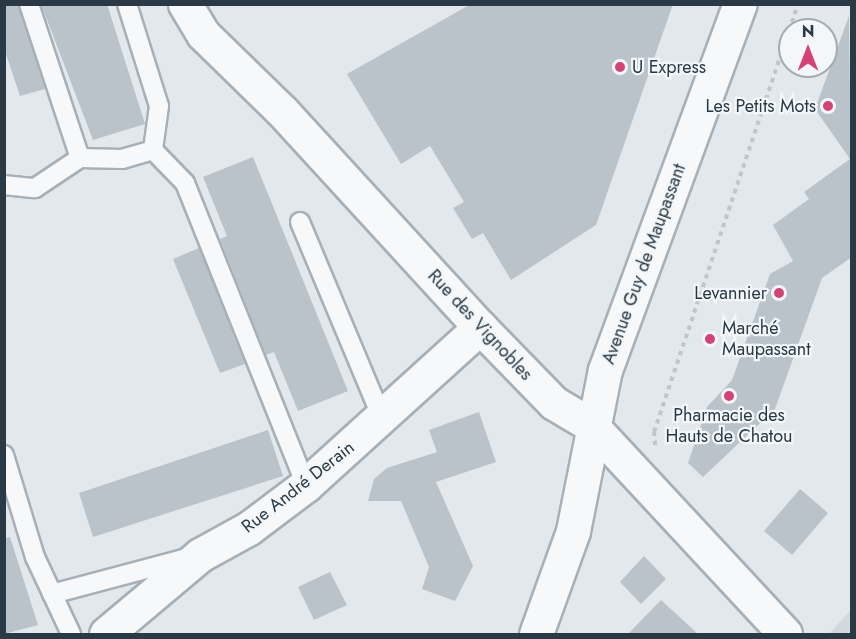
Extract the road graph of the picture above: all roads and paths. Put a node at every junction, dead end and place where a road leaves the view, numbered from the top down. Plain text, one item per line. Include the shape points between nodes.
1 (29, 4) edge
2 (127, 4) edge
3 (185, 4) edge
4 (740, 4) edge
5 (798, 4) edge
6 (153, 150) junction
7 (80, 158) junction
8 (4, 185) edge
9 (300, 222) dead end
10 (480, 327) junction
11 (383, 420) junction
12 (591, 425) junction
13 (657, 454) dead end
14 (4, 455) edge
15 (306, 485) junction
16 (200, 555) junction
17 (52, 594) junction
18 (71, 634) edge
19 (106, 634) edge
20 (536, 634) edge
21 (785, 634) edge

1 - 7 lane
2 - 6 lane via 159,106
3 - 10 street, Rue des Vignobles via 203,34 282,111
4 - 12 street, Avenue Guy de Maupassant via 605,370
5 - 13 path via 654,432
6 - 7 lane via 122,159
6 - 15 lane via 185,183
7 - 8 lane via 35,188
9 - 11 lane
10 - 11 street, Rue André Derain
10 - 12 street, Rue des Vignobles via 554,403
11 - 15 street, Rue André Derain
12 - 20 street, Avenue Guy de Maupassant via 573,531
12 - 21 street, Rue des Vignobles
14 - 17 lane
15 - 16 street, Rue André Derain via 249,528
16 - 17 lane
16 - 19 street, Rue André Derain
17 - 18 lane

